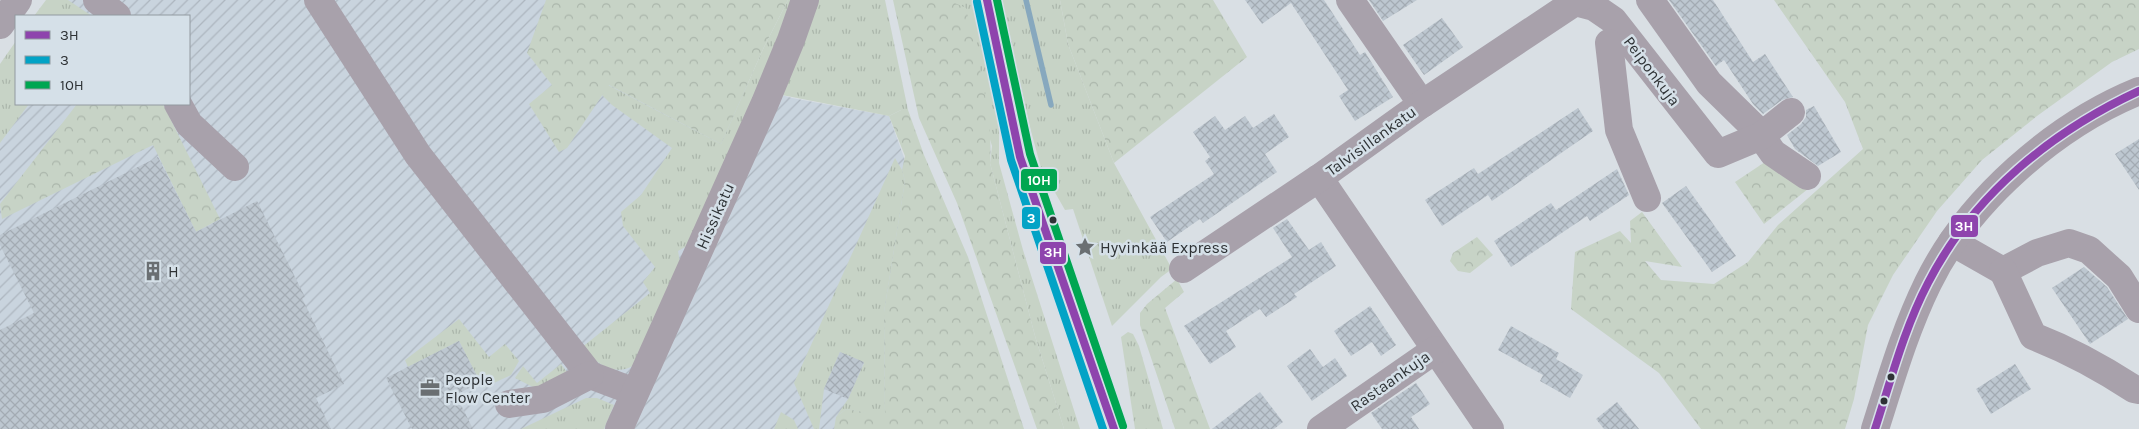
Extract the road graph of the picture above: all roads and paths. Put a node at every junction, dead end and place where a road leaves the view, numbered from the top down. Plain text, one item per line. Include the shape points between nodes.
1 (97, 0) edge
2 (318, 0) edge
3 (805, 0) edge
4 (987, 0) edge
5 (1350, 0) edge
6 (1650, 0) edge
7 (1576, 1) edge
8 (116, 15) edge
9 (1668, 25) junction
10 (1609, 43) dead end
11 (1636, 50) junction
12 (1708, 81) junction
13 (2136, 97) edge
14 (1675, 101) junction
15 (1422, 104) junction
16 (179, 105) edge
17 (1790, 112) dead end
18 (1761, 136) junction
19 (235, 167) dead end
20 (1807, 176) dead end
21 (1319, 178) junction
22 (1647, 198) dead end
23 (1952, 242) junction
24 (1183, 269) dead end
25 (2003, 271) junction
26 (2139, 308) edge
27 (1435, 350) junction
28 (590, 375) junction
29 (2139, 390) edge
30 (635, 392) junction
31 (508, 404) dead end
32 (619, 429) edge
33 (1114, 429) edge
34 (1321, 429) edge
35 (1490, 429) edge
36 (1875, 429) edge

1 - 8 street
2 - 28 street via 418,155
3 - 30 street, Hissikatu via 765,103
4 - 33 main road via 1020,157
5 - 15 street
6 - 9 street
7 - 11 street, Peiponkuja via 1594,7 1613,20
7 - 15 street, Talvisillankatu
9 - 11 street
9 - 12 street
10 - 22 street via 1619,130
11 - 14 street, Peiponkuja
12 - 14 street
12 - 18 street
13 - 23 street via 2104,107 2029,158
14 - 18 street, Peiponkuja via 1718,154
15 - 21 street, Talvisillankatu
16 - 19 street via 189,124
17 - 18 street
18 - 20 street via 1773,152
21 - 24 street
21 - 27 street, Talvisillankatu
23 - 25 street
23 - 36 street via 1928,283 1903,340
25 - 26 street via 2069,243 2089,250 2119,277
25 - 29 street via 2033,336
27 - 34 street, Rastaankuja
27 - 35 street, Talvisillankatu
28 - 30 street
28 - 31 street via 543,399
30 - 32 street, Hissikatu

